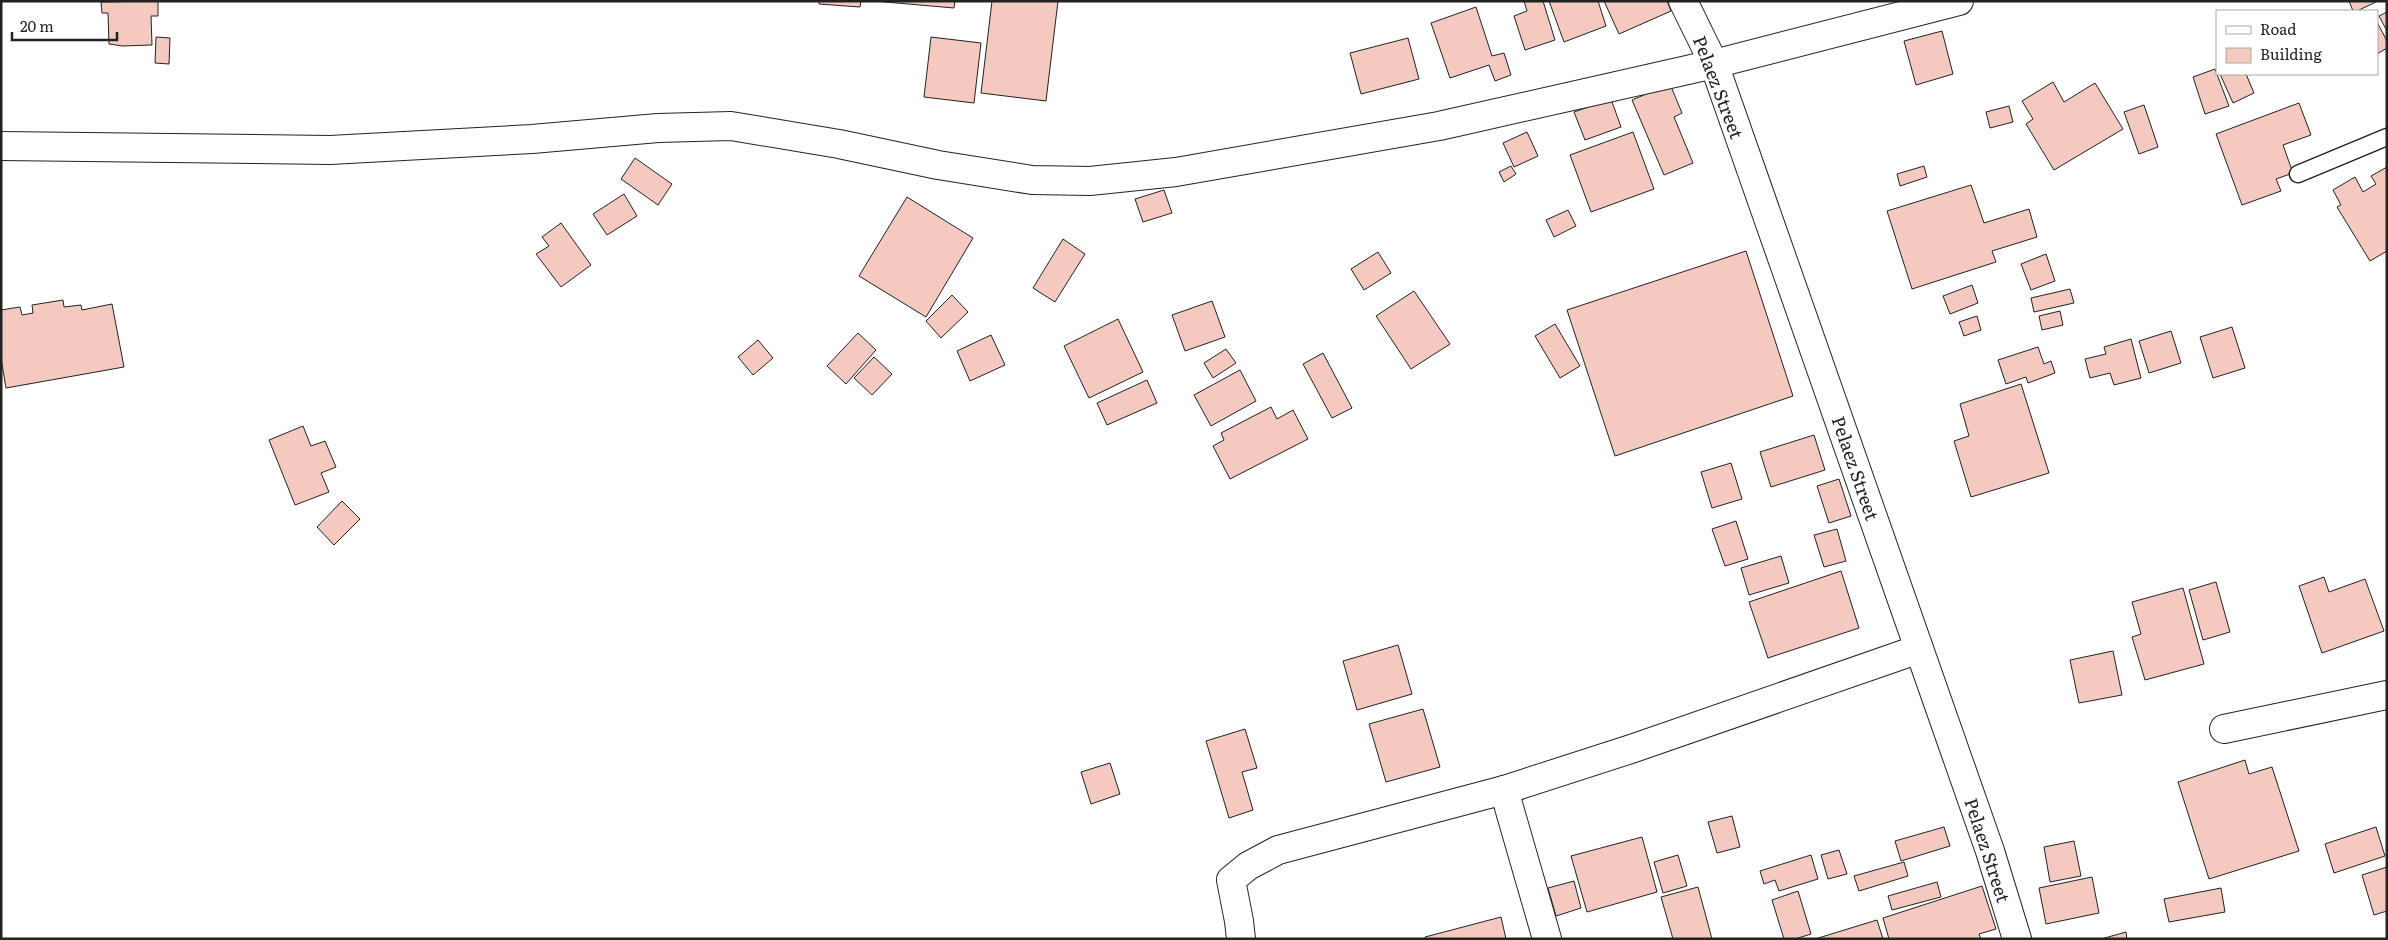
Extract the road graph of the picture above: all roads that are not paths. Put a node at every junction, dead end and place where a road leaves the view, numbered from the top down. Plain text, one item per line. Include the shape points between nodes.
1 (1683, 1) edge
2 (1959, 1) edge
3 (1714, 64) junction
4 (2387, 137) edge
5 (1, 146) edge
6 (2298, 174) dead end
7 (1919, 650) junction
8 (2387, 695) edge
9 (2224, 729) dead end
10 (1504, 790) junction
11 (1241, 939) edge
12 (1547, 939) edge
13 (2017, 939) edge

1 - 3 street, Pelaez Street
2 - 3 street
3 - 5 street via 1439,126 1176,172 1090,181 1032,180 731,126 330,150
3 - 7 street, Pelaez Street
4 - 6 lane
7 - 10 street
7 - 13 street, Pelaez Street via 1990,851
8 - 9 street
10 - 11 street via 1278,850 1248,866 1230,880
10 - 12 street

